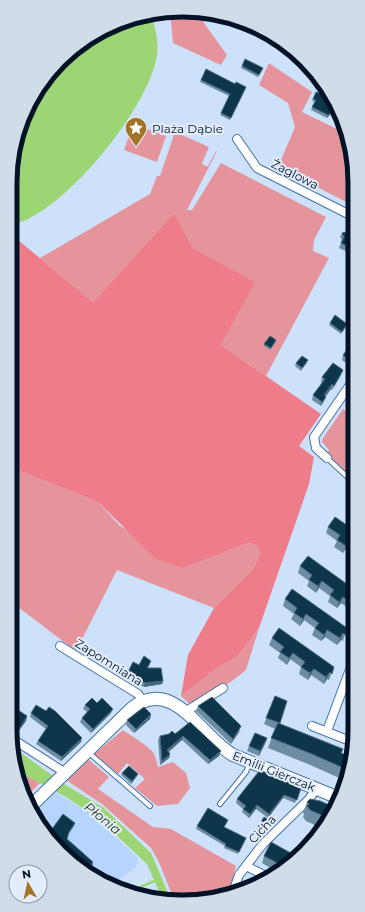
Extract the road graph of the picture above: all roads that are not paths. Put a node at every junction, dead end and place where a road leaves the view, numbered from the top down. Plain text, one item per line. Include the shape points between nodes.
1 (237, 139) dead end
2 (348, 212) edge
3 (348, 388) edge
4 (327, 458) joint
5 (348, 477) edge
6 (60, 646) dead end
7 (348, 675) edge
8 (223, 688) dead end
9 (143, 700) junction
10 (186, 712) junction
11 (312, 726) dead end
12 (327, 732) junction
13 (348, 740) edge
14 (17, 743) edge
15 (87, 750) junction
16 (250, 762) junction
17 (62, 775) junction
18 (317, 788) junction
19 (334, 796) edge
20 (34, 803) edge
21 (220, 804) dead end
22 (150, 806) dead end
23 (246, 866) junction
24 (263, 874) edge
25 (235, 886) edge

1 - 2 street, Żaglowa via 257,168
3 - 4 street via 314,437 316,448
4 - 5 lane
6 - 9 street, Zapomniana via 138,694
7 - 12 street
8 - 10 street
9 - 10 street, Emilii Gierczak via 162,698
9 - 15 street
10 - 16 street, Emilii Gierczak via 223,749
11 - 12 street
12 - 13 street
14 - 17 street
15 - 17 street
15 - 22 lane
16 - 18 street, Emilii Gierczak
16 - 21 lane via 246,772
17 - 20 street
18 - 19 street, Emilii Gierczak
18 - 23 street, Cicha via 270,836
23 - 24 street
23 - 25 street, Cicha

